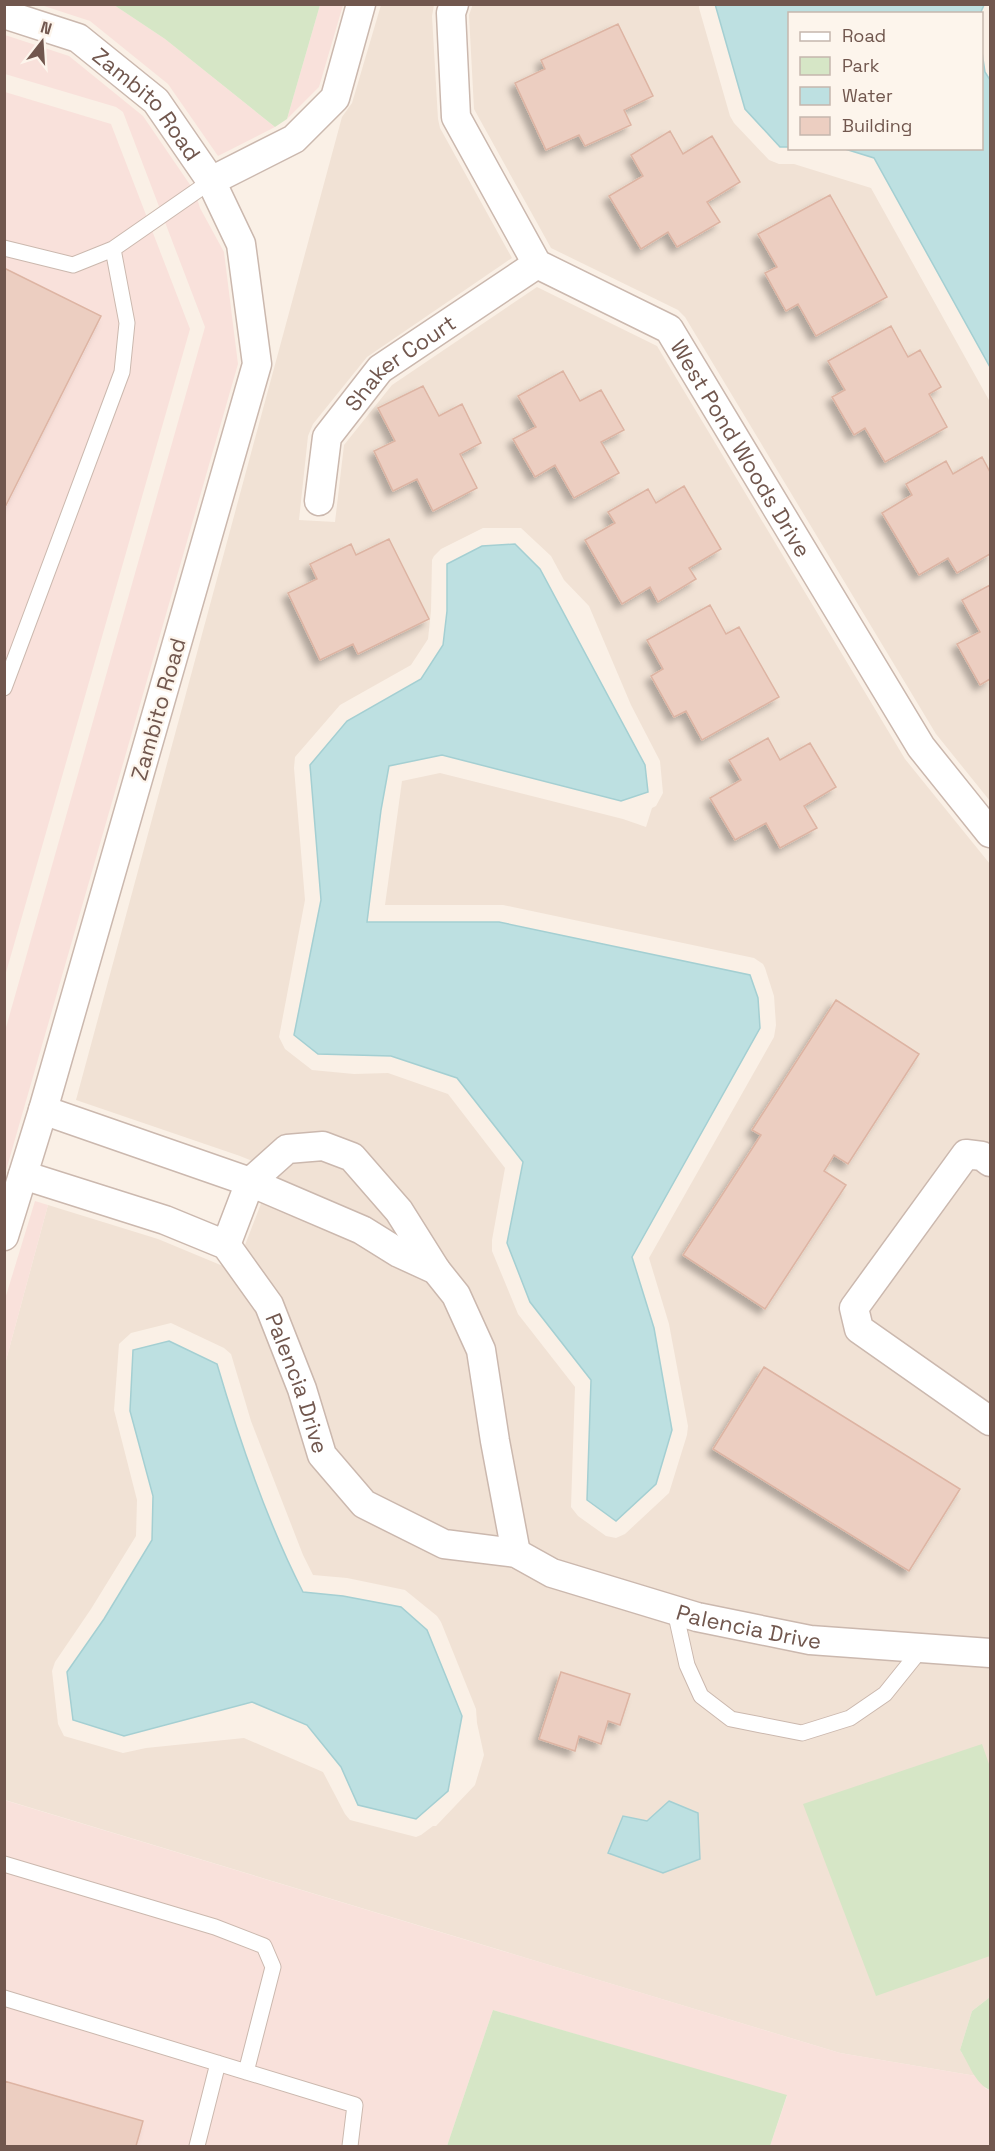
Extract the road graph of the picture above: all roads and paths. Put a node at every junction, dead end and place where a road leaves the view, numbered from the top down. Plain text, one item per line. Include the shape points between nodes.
1 (361, 4) edge
2 (454, 4) edge
3 (4, 14) edge
4 (211, 181) junction
5 (4, 248) edge
6 (113, 249) junction
7 (537, 264) junction
8 (319, 501) dead end
9 (4, 688) edge
10 (990, 833) edge
11 (43, 1110) junction
12 (990, 1162) edge
13 (23, 1175) junction
14 (250, 1182) junction
15 (4, 1236) edge
16 (226, 1245) junction
17 (436, 1270) junction
18 (990, 1421) edge
19 (516, 1553) junction
20 (675, 1611) junction
21 (922, 1648) junction
22 (990, 1653) edge
23 (4, 1864) edge
24 (4, 1998) edge
25 (218, 2063) junction
26 (246, 2072) junction
27 (197, 2146) edge
28 (350, 2146) edge

1 - 4 street, Zambito Road via 335,98 294,139
2 - 7 street via 451,13 456,117
3 - 4 street, Zambito Road via 78,38 156,101
4 - 6 lane
4 - 11 street, Zambito Road via 241,244 257,364
5 - 6 lane via 73,266
6 - 9 lane via 127,323 122,372
7 - 8 street, Shaker Court via 380,369 327,437
7 - 10 street, West Pond Woods Drive via 669,329 921,747
11 - 13 street, Zambito Road
11 - 14 street
12 - 18 street via 982,1156 966,1154 854,1308 859,1329
13 - 15 street, Zambito Road
13 - 16 street via 165,1220
14 - 16 street
14 - 17 street via 362,1230
14 - 17 street via 287,1149 323,1146 352,1157 399,1211
16 - 19 street, Palencia Drive via 269,1305 302,1389 322,1455 364,1504 444,1544
17 - 19 street via 456,1295 481,1350
19 - 20 street, Palencia Drive via 552,1573
20 - 21 street, Palencia Drive via 810,1640
20 - 21 lane via 687,1665 701,1696 731,1719 802,1733 850,1718 885,1694
21 - 22 street, Palencia Drive
23 - 26 lane via 215,1927 264,1946 273,1966
24 - 25 lane
25 - 26 lane
25 - 27 lane
26 - 28 lane via 355,2105

